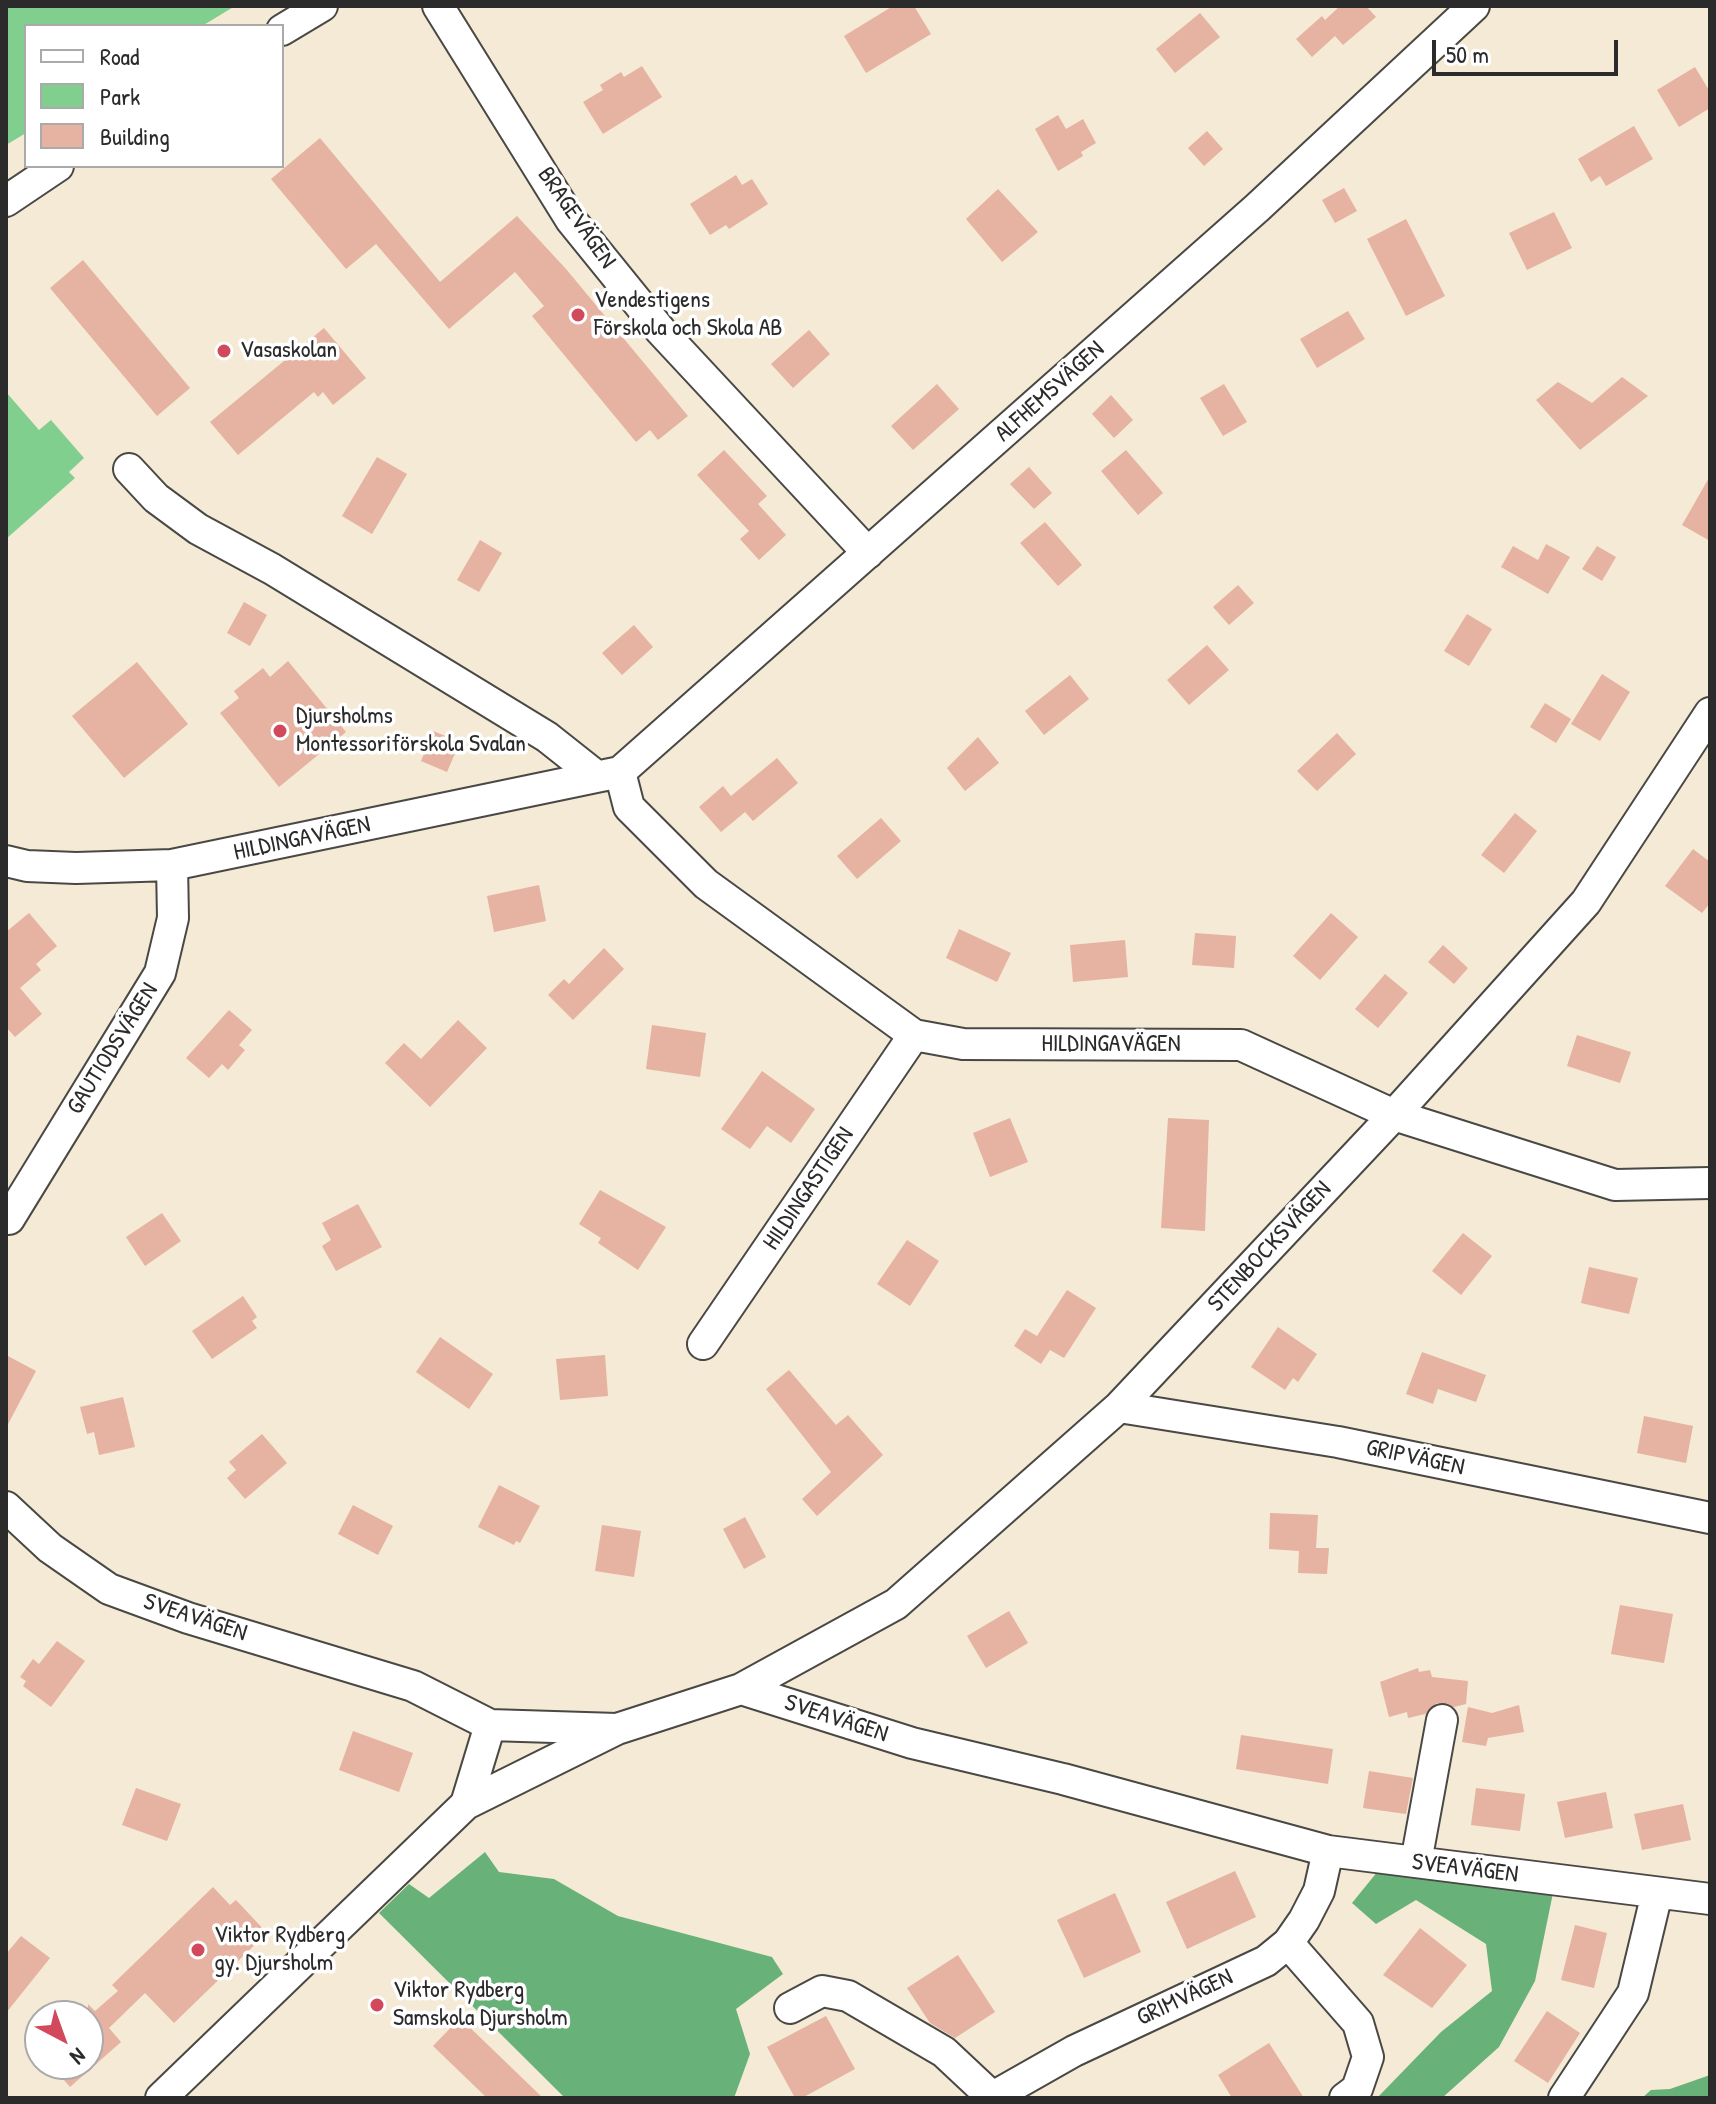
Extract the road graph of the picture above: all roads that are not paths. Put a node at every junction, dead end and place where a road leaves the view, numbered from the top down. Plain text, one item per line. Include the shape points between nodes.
1 (322, 6) edge
2 (438, 6) edge
3 (1474, 6) edge
4 (284, 29) edge
5 (55, 168) edge
6 (6, 201) edge
7 (129, 469) dead end
8 (868, 553) junction
9 (1710, 713) edge
10 (608, 774) junction
11 (6, 861) edge
12 (172, 865) junction
13 (914, 1035) junction
14 (1394, 1115) junction
15 (1710, 1183) edge
16 (9, 1219) dead end
17 (703, 1344) dead end
18 (1119, 1407) junction
19 (6, 1507) edge
20 (1710, 1518) edge
21 (741, 1689) junction
22 (1442, 1720) dead end
23 (490, 1725) junction
24 (617, 1729) junction
25 (466, 1804) junction
26 (1328, 1851) junction
27 (1416, 1862) junction
28 (1657, 1893) junction
29 (1710, 1899) edge
30 (1288, 1943) junction
31 (790, 2008) dead end
32 (1000, 2095) edge
33 (161, 2098) edge
34 (1345, 2098) edge
35 (1564, 2098) edge

1 - 4 street
2 - 8 street, BRAGEVÄGEN via 571,220 661,331
3 - 8 street, ALFHEMSVÄGEN via 1257,208
5 - 6 street
7 - 10 street via 156,498 198,529
8 - 10 street, ALFHEMSVÄGEN
9 - 14 street, STENBOCKSVÄGEN via 1586,902
10 - 12 street, HILDINGAVÄGEN
10 - 13 street, HILDINGAVÄGEN via 629,807 706,884
11 - 12 street, HILDINGAVÄGEN via 76,868
12 - 16 street, GAUTIODSVÄGEN via 173,918 160,973
13 - 14 street, HILDINGAVÄGEN via 963,1044 1241,1045
13 - 17 street, HILDINGASTIGEN
14 - 15 street, HILDINGAVÄGEN via 1615,1185
14 - 18 street, STENBOCKSVÄGEN
18 - 20 street, GRIPVÄGEN via 1338,1442
18 - 21 street, STENBOCKSVÄGEN via 896,1604
19 - 23 street, SVEAVÄGEN via 50,1548 109,1589 413,1686
21 - 24 street, SVEAVÄGEN
21 - 26 street, SVEAVÄGEN via 912,1743
22 - 27 street
23 - 24 street, SVEAVÄGEN
23 - 25 street
24 - 25 street
25 - 33 street
26 - 27 street, SVEAVÄGEN
26 - 30 street, GRIMVÄGEN via 1319,1891
27 - 28 street, SVEAVÄGEN
28 - 29 street, SVEAVÄGEN
28 - 35 street via 1633,1993
30 - 32 street, GRIMVÄGEN via 1266,1961 1074,2051
30 - 34 street via 1358,2023 1368,2057 1357,2089
31 - 32 street via 822,1991 848,1996 944,2052

